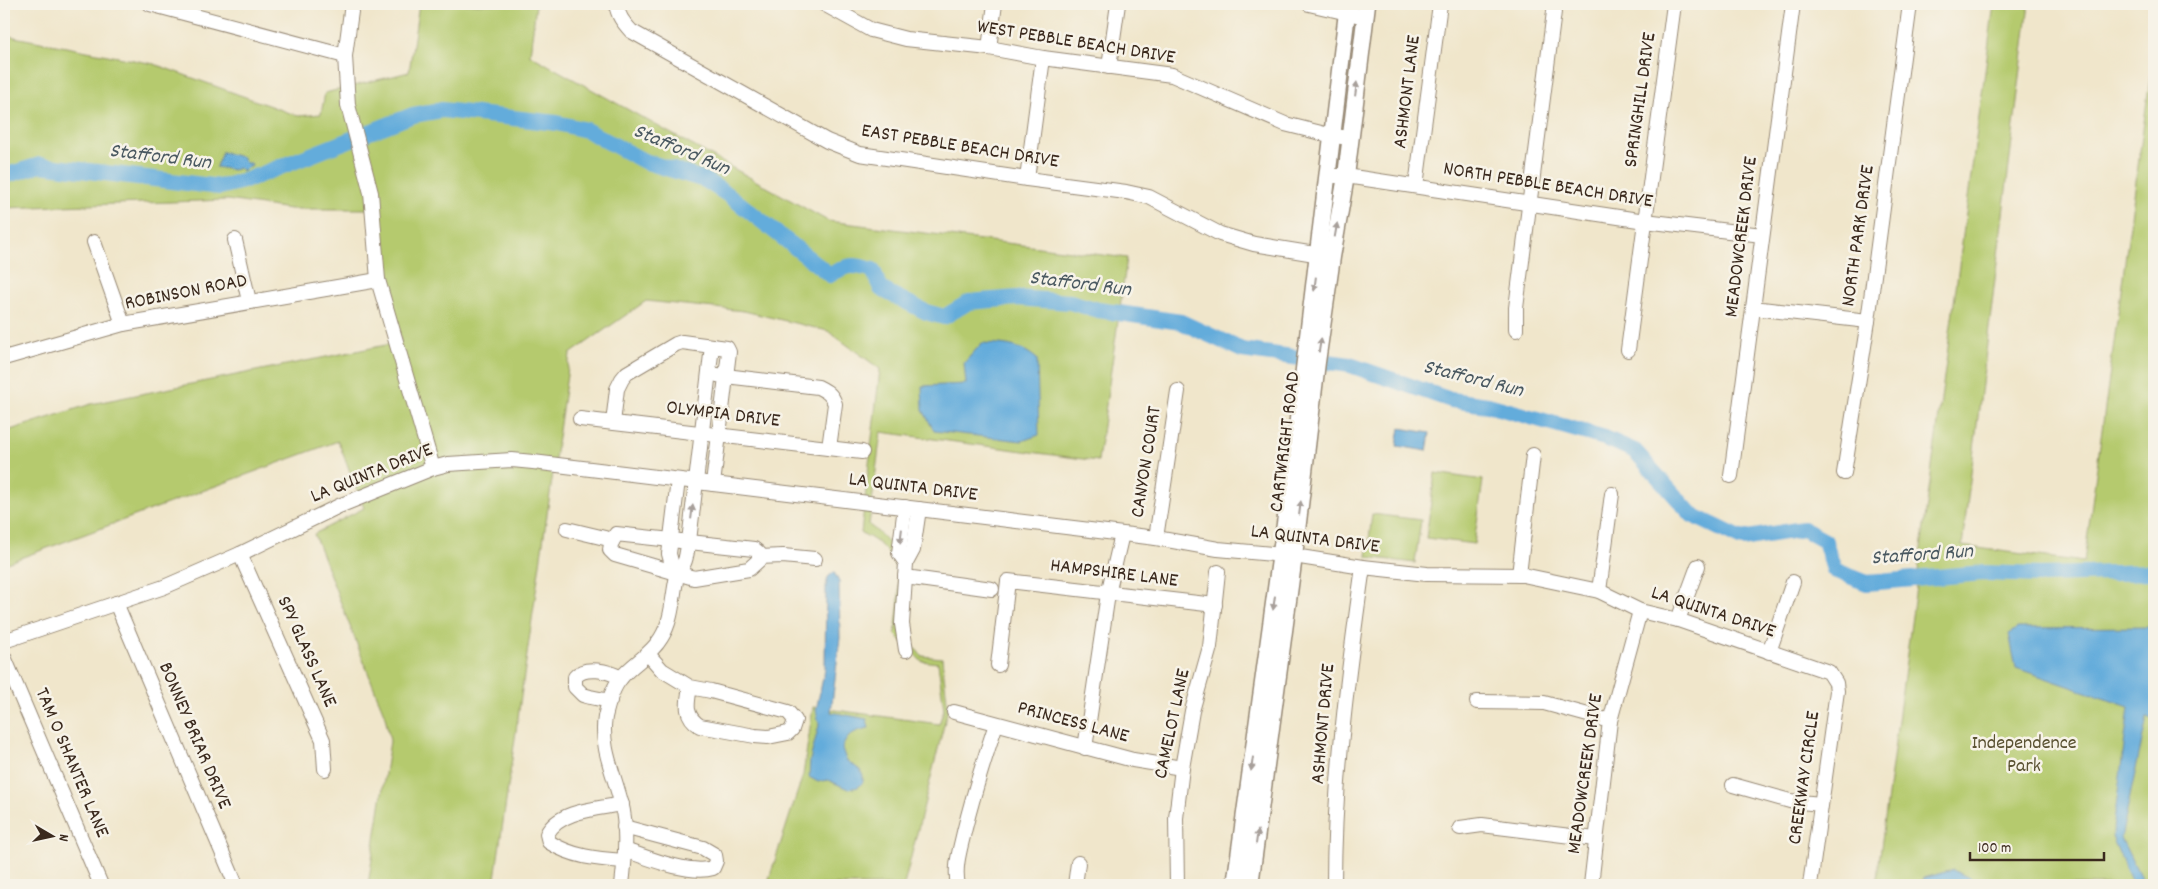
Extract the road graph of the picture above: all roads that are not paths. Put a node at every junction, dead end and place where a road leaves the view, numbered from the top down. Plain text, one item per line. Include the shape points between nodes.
1 (150, 4) edge
2 (352, 4) edge
3 (616, 4) edge
4 (824, 4) edge
5 (995, 4) edge
6 (1118, 4) edge
7 (1309, 4) edge
8 (1440, 4) edge
9 (1555, 4) edge
10 (1674, 4) edge
11 (1793, 4) edge
12 (1910, 4) edge
13 (1348, 9) edge
14 (1366, 10) edge
15 (989, 48) junction
16 (345, 56) junction
17 (1043, 58) junction
18 (1109, 67) junction
19 (1334, 136) junction
20 (1350, 138) junction
21 (1328, 176) junction
22 (1346, 176) junction
23 (1027, 179) junction
24 (1416, 186) junction
25 (1529, 202) junction
26 (1645, 221) junction
27 (1762, 235) junction
28 (235, 240) dead end
29 (94, 242) dead end
30 (1325, 256) junction
31 (378, 280) junction
32 (249, 301) junction
33 (1753, 308) junction
34 (1868, 321) junction
35 (124, 324) junction
36 (1516, 330) dead end
37 (712, 346) junction
38 (1628, 350) dead end
39 (5, 355) edge
40 (709, 374) junction
41 (726, 376) junction
42 (1178, 391) dead end
43 (580, 419) dead end
44 (613, 422) junction
45 (702, 433) junction
46 (719, 435) junction
47 (829, 448) junction
48 (862, 452) dead end
49 (1533, 455) dead end
50 (434, 468) junction
51 (1844, 473) dead end
52 (1731, 476) dead end
53 (678, 480) junction
54 (696, 482) junction
55 (713, 484) junction
56 (1612, 494) dead end
57 (905, 507) junction
58 (919, 509) junction
59 (567, 529) dead end
60 (1116, 534) junction
61 (1156, 538) junction
62 (671, 539) junction
63 (613, 540) junction
64 (689, 541) junction
65 (240, 554) junction
66 (1288, 556) junction
67 (759, 558) junction
68 (815, 559) dead end
69 (1698, 566) dead end
70 (1363, 567) junction
71 (905, 570) junction
72 (1218, 572) dead end
73 (677, 574) junction
74 (1519, 575) junction
75 (1793, 582) dead end
76 (992, 588) dead end
77 (1599, 591) junction
78 (1108, 594) junction
79 (116, 603) junction
80 (1214, 605) junction
81 (1640, 611) junction
82 (1678, 620) junction
83 (4, 641) edge
84 (906, 650) dead end
85 (1769, 652) junction
86 (648, 654) junction
87 (4, 657) edge
88 (998, 665) dead end
89 (1833, 676) joint
90 (621, 678) junction
91 (690, 687) junction
92 (610, 701) junction
93 (1477, 702) dead end
94 (954, 712) dead end
95 (1610, 721) junction
96 (996, 724) junction
97 (1085, 748) junction
98 (1182, 768) junction
99 (325, 769) dead end
100 (1733, 784) dead end
101 (622, 804) junction
102 (1821, 804) junction
103 (624, 827) junction
104 (1460, 828) dead end
105 (1595, 839) junction
106 (624, 856) junction
107 (1078, 863) dead end
108 (102, 885) edge
109 (236, 885) edge
110 (622, 885) edge
111 (958, 885) edge
112 (1075, 885) edge
113 (1178, 885) edge
114 (1235, 885) edge
115 (1250, 885) edge
116 (1334, 885) edge
117 (1591, 885) edge
118 (1810, 885) edge

1 - 16 street
2 - 16 street
3 - 23 street, EAST PEBBLE BEACH DRIVE via 617,13 631,31 827,141 860,154
4 - 15 street, WEST PEBBLE BEACH DRIVE via 871,30 906,39
5 - 15 street
6 - 18 street
7 - 13 street
8 - 24 street, ASHMONT LANE
9 - 25 street
10 - 26 street, SPRINGHILL DRIVE
11 - 27 street, MEADOWCREEK DRIVE
12 - 34 street, NORTH PARK DRIVE
13 - 14 street
13 - 19 main road, CARTWRIGHT ROAD
20 -> 14 main road, CARTWRIGHT ROAD
15 - 17 street, WEST PEBBLE BEACH DRIVE
16 - 31 street via 348,105 370,193
17 - 18 street, WEST PEBBLE BEACH DRIVE
17 - 23 street
18 - 19 street, WEST PEBBLE BEACH DRIVE via 1172,75 1285,124
19 - 20 street, WEST PEBBLE BEACH DRIVE
19 - 21 main road, CARTWRIGHT ROAD
20 - 22 main road, CARTWRIGHT ROAD
21 - 22 street, NORTH PEBBLE BEACH DRIVE
21 - 30 main road, CARTWRIGHT ROAD
22 - 24 street, NORTH PEBBLE BEACH DRIVE
30 -> 22 main road, CARTWRIGHT ROAD
23 - 30 street, EAST PEBBLE BEACH DRIVE via 1149,197 1220,234 1254,244
24 - 25 street, NORTH PEBBLE BEACH DRIVE
25 - 26 street, NORTH PEBBLE BEACH DRIVE
25 - 36 street
26 - 27 street, NORTH PEBBLE BEACH DRIVE
26 - 38 street, SPRINGHILL DRIVE
27 - 33 street, MEADOWCREEK DRIVE
28 - 32 street
29 - 35 street
30 - 66 main road, CARTWRIGHT ROAD
31 - 32 street, ROBINSON ROAD
31 - 50 street
32 - 35 street, ROBINSON ROAD
33 - 34 street
33 - 52 street, MEADOWCREEK DRIVE
34 - 51 street, NORTH PARK DRIVE
35 - 39 street, ROBINSON ROAD
37 - 40 street
37 - 41 street via 727,348 729,352
37 - 44 street via 682,342 627,373 617,389
40 - 41 street
40 - 45 street
41 - 46 street
41 - 47 street via 818,387 826,391 834,404
42 - 61 street, CANYON COURT
43 - 44 street, OLYMPIA DRIVE
44 - 45 street, OLYMPIA DRIVE
45 - 46 street, OLYMPIA DRIVE
45 - 54 street
46 - 47 street, OLYMPIA DRIVE
46 - 55 street
47 - 48 street, OLYMPIA DRIVE
49 - 74 street
50 - 53 street, LA QUINTA DRIVE via 448,464 512,460
50 - 65 street, LA QUINTA DRIVE via 338,506
53 - 54 street, LA QUINTA DRIVE
53 - 62 street
54 - 55 street, LA QUINTA DRIVE
64 -> 54 street
55 - 57 street, LA QUINTA DRIVE
56 - 77 street
57 - 58 street, LA QUINTA DRIVE
57 -> 71 street via 899,553
58 - 60 street, LA QUINTA DRIVE
58 - 71 street via 914,550
59 - 63 street
60 - 61 street, LA QUINTA DRIVE
60 - 78 street
61 - 66 street, LA QUINTA DRIVE via 1218,549
62 - 63 street via 616,534
62 - 64 street
62 - 73 street via 669,554
63 - 73 street via 610,550 615,555
64 - 67 street via 754,549
64 - 73 street via 684,564
65 - 79 street, LA QUINTA DRIVE via 164,587
65 - 99 street, SPY GLASS LANE via 323,740
66 - 70 street, LA QUINTA DRIVE
66 -> 114 main road, CARTWRIGHT ROAD
115 -> 66 main road, CARTWRIGHT ROAD
67 - 68 street
67 - 73 street via 749,569 694,578
69 - 82 street
70 - 74 street, LA QUINTA DRIVE via 1427,574
70 - 116 street, ASHMONT DRIVE via 1335,819
71 - 76 street
71 - 84 street via 902,624
72 - 80 street, CAMELOT LANE
73 - 86 street via 667,627
74 - 77 street, LA QUINTA DRIVE
75 - 85 street
77 - 81 street, LA QUINTA DRIVE
78 - 80 street, HAMPSHIRE LANE
78 - 88 street, HAMPSHIRE LANE via 1008,581
78 - 97 street
79 - 83 street, LA QUINTA DRIVE
79 - 109 street, BONNEY BRIAR DRIVE
80 - 98 street, CAMELOT LANE via 1210,647 1192,711
81 - 82 street, LA QUINTA DRIVE
81 - 95 street, MEADOWCREEK DRIVE
82 - 85 street, LA QUINTA DRIVE
85 - 89 street, LA QUINTA DRIVE
86 - 90 street
86 - 91 street via 662,670
87 - 108 street, TAM O SHANTER LANE
89 - 102 street, CREEKWAY CIRCLE via 1837,691
90 - 92 street
90 - 92 street via 613,673 592,670 574,677 575,687 583,695
91 - 91 street via 687,711 700,726 768,737 788,733 794,725 788,712 712,690
92 - 101 street via 604,733
93 - 95 street via 1544,703
94 - 96 street, PRINCESS LANE
95 - 105 street, MEADOWCREEK DRIVE
96 - 97 street, PRINCESS LANE
96 - 111 street via 972,798 957,861
97 - 98 street, PRINCESS LANE
98 - 113 street, CAMELOT LANE via 1176,818
100 - 102 street via 1790,801
101 - 103 street
101 - 106 street via 572,814 557,821 547,834 550,842 565,851 587,857
102 - 118 street, CREEKWAY CIRCLE
103 - 106 street
103 - 106 street via 703,848 715,854 716,861 708,869 686,868
104 - 105 street via 1482,825
105 - 117 street, MEADOWCREEK DRIVE
106 - 110 street
107 - 112 street

